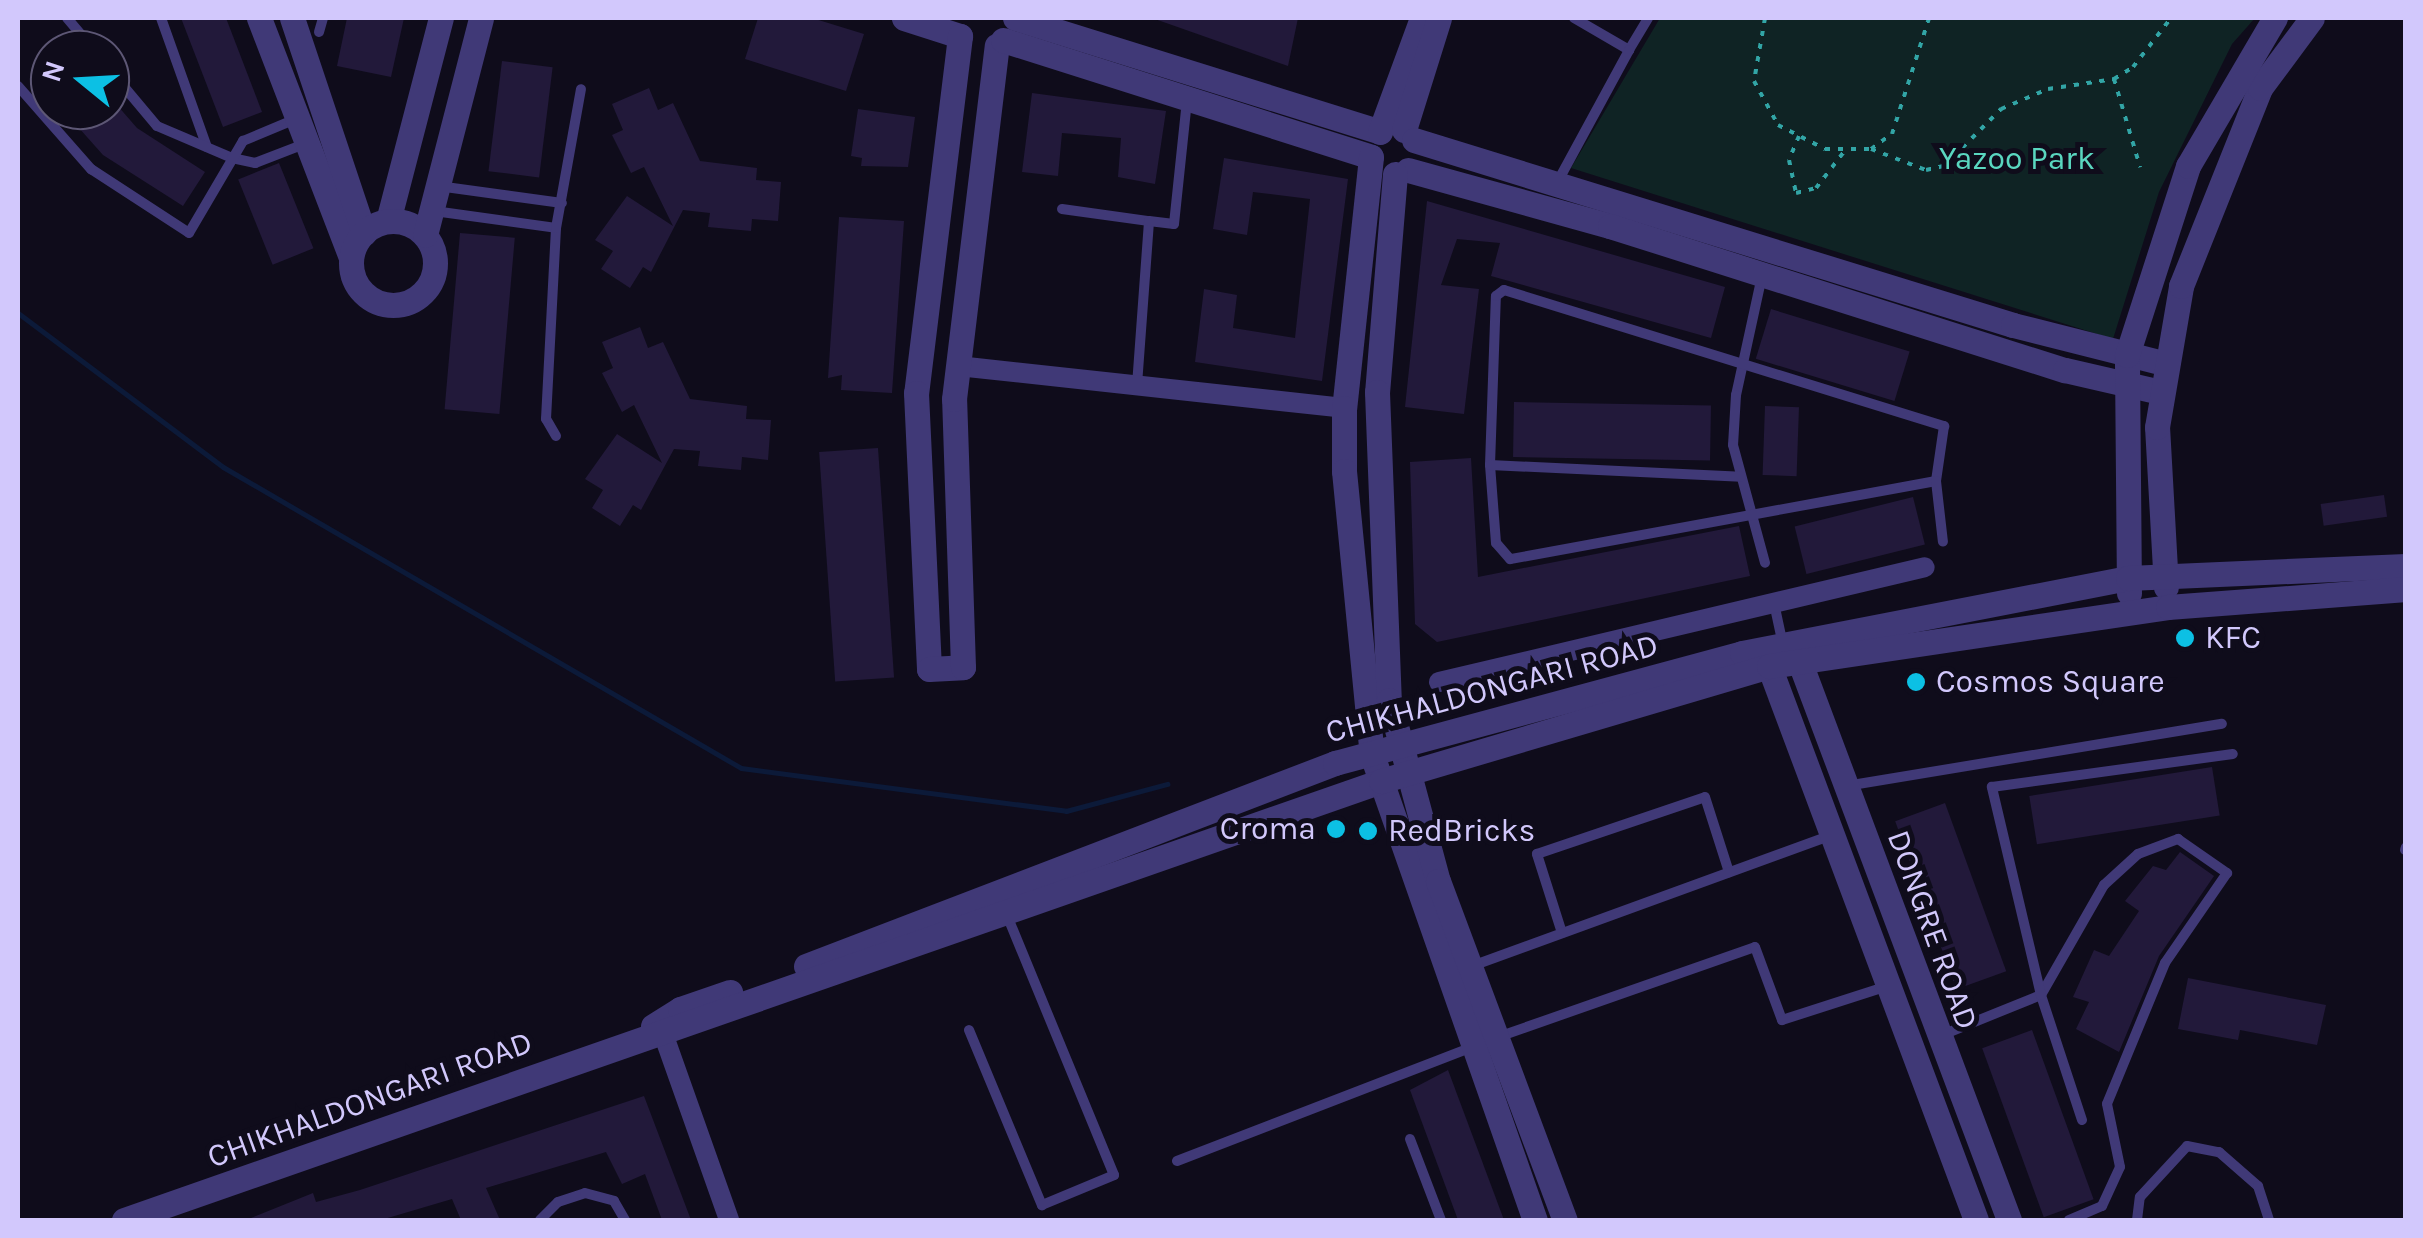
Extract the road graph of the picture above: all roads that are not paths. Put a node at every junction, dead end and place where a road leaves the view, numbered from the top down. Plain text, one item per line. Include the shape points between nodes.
1 (162, 18) edge
2 (259, 18) edge
3 (292, 18) edge
4 (323, 18) edge
5 (441, 18) edge
6 (482, 18) edge
7 (904, 18) edge
8 (1422, 18) edge
9 (1439, 18) edge
10 (1574, 18) edge
11 (1648, 18) edge
12 (2275, 18) edge
13 (2312, 18) edge
14 (959, 27) edge
15 (1005, 30) edge
16 (320, 32) dead end
17 (1629, 50) junction
18 (18, 86) edge
19 (581, 89) dead end
20 (130, 94) edge
21 (1187, 99) junction
22 (304, 130) junction
23 (1399, 134) junction
24 (207, 147) junction
25 (232, 158) junction
26 (1371, 158) junction
27 (1401, 172) junction
28 (1556, 184) junction
29 (562, 203) junction
30 (1062, 209) dead end
31 (431, 210) junction
32 (1149, 221) junction
33 (388, 222) junction
34 (556, 228) junction
35 (364, 233) junction
36 (352, 258) junction
37 (1765, 263) junction
38 (2128, 355) junction
39 (2167, 364) junction
40 (958, 366) junction
41 (1742, 368) junction
42 (2124, 385) junction
43 (1136, 386) junction
44 (2160, 392) junction
45 (1344, 408) junction
46 (556, 436) dead end
47 (1490, 465) junction
48 (1741, 476) junction
49 (1936, 481) junction
50 (1756, 510) junction
51 (1943, 542) dead end
52 (1765, 562) dead end
53 (1924, 566) dead end
54 (2406, 566) edge
55 (2164, 574) junction
56 (2128, 578) junction
57 (2406, 588) edge
58 (1774, 602) junction
59 (2168, 607) junction
60 (2131, 613) junction
61 (1784, 657) junction
62 (1439, 682) dead end
63 (2222, 724) dead end
64 (2233, 754) dead end
65 (1372, 755) junction
66 (1407, 762) junction
67 (1381, 781) junction
68 (1845, 786) junction
69 (1832, 835) junction
70 (1729, 872) junction
71 (1006, 914) junction
72 (1562, 933) junction
73 (1471, 966) junction
74 (1888, 986) junction
75 (2041, 995) junction
76 (661, 1028) junction
77 (969, 1030) dead end
78 (1936, 1037) junction
79 (1486, 1042) junction
80 (2082, 1120) dead end
81 (1410, 1139) dead end
82 (1177, 1161) dead end
83 (190, 1211) edge
84 (152, 1216) edge
85 (124, 1220) edge
86 (540, 1220) edge
87 (625, 1220) edge
88 (729, 1220) edge
89 (1441, 1220) edge
90 (1535, 1220) edge
91 (1565, 1220) edge
92 (1976, 1220) edge
93 (2009, 1220) edge
94 (2068, 1220) edge
95 (2137, 1220) edge
96 (2268, 1220) edge

1 - 24 lane
2 - 22 street
3 - 35 street
4 - 16 lane
5 - 33 street
6 - 31 street
7 - 14 street
8 - 23 street
9 - 23 street
10 - 17 lane
11 - 17 lane
12 - 38 street via 2188,166
13 - 39 street via 2253,104 2180,286
14 - 15 street via 976,50
14 - 40 street via 916,393 929,669 964,668
15 - 21 street
15 - 23 street
15 - 40 street
17 - 28 lane
18 - 25 lane via 91,168 188,233
19 - 29 lane
20 - 24 lane via 157,126
21 - 26 street
21 - 32 lane via 1174,224
22 - 25 lane via 243,141
22 - 25 lane via 256,163
22 - 36 street
23 - 26 street
23 - 27 street via 1416,156
23 - 28 street
24 - 25 lane
26 - 27 street
26 - 45 street
27 - 37 street
27 - 66 street via 1377,392 1389,700
28 - 37 street
29 - 31 lane
29 - 34 lane
30 - 32 lane
31 - 33 street
31 - 34 lane
31 - 36 street via 434,273 409,302 380,304 368,297
32 - 43 lane
33 - 35 street
34 - 46 lane via 546,419
35 - 36 street
37 - 38 street
37 - 41 lane
37 - 42 street
38 - 39 street
38 - 42 street
39 - 44 street
40 - 43 street
41 - 47 lane via 1504,290 1496,296
41 - 48 lane via 1733,445
41 - 49 lane via 1944,426
42 - 44 street
42 - 56 street
43 - 45 street
44 - 55 street
45 - 65 street via 1344,472
47 - 48 lane
47 - 50 lane via 1496,542 1510,559
48 - 50 lane
49 - 50 lane
49 - 51 lane
50 - 52 lane
53 - 58 street
54 - 55 street, CHIKHALDONGARI ROAD
55 - 56 street, CHIKHALDONGARI ROAD
55 - 59 street
56 - 60 street
56 - 61 street, CHIKHALDONGARI ROAD
57 - 59 street, CHIKHALDONGARI ROAD
58 - 61 lane
58 - 62 street
59 - 60 street, CHIKHALDONGARI ROAD
60 - 61 street, CHIKHALDONGARI ROAD
61 - 66 street, CHIKHALDONGARI ROAD
61 - 68 street, DONGRE ROAD
61 - 69 street, DONGRE ROAD
63 - 68 lane
64 - 75 lane via 1992,787
65 - 66 street, CHIKHALDONGARI ROAD
65 - 67 street
65 - 76 street, CHIKHALDONGARI ROAD
66 - 67 street, CHIKHALDONGARI ROAD
66 - 73 street via 1438,881
67 - 71 street, CHIKHALDONGARI ROAD
67 - 79 street
68 - 78 street, DONGRE ROAD
69 - 70 lane
69 - 74 street, DONGRE ROAD
70 - 72 lane
70 - 72 lane via 1705,797 1537,854
71 - 76 street, CHIKHALDONGARI ROAD
71 - 77 lane via 1114,1175 1042,1205
72 - 73 lane
73 - 79 street
74 - 79 lane via 1782,1020 1756,947
74 - 92 street, DONGRE ROAD
75 - 78 lane
75 - 80 lane
75 - 94 lane via 2104,885 2138,854 2178,839 2227,874 2164,963 2107,1104 2120,1167 2102,1206
76 - 83 street, CHIKHALDONGARI ROAD
76 - 88 street
78 - 93 street, DONGRE ROAD
79 - 82 lane
79 - 90 street
79 - 91 street
81 - 89 lane
83 - 84 street, CHIKHALDONGARI ROAD
84 - 85 street, CHIKHALDONGARI ROAD
86 - 87 lane via 558,1202 584,1192 614,1202
95 - 96 lane via 2140,1197 2187,1146 2220,1152 2258,1186

